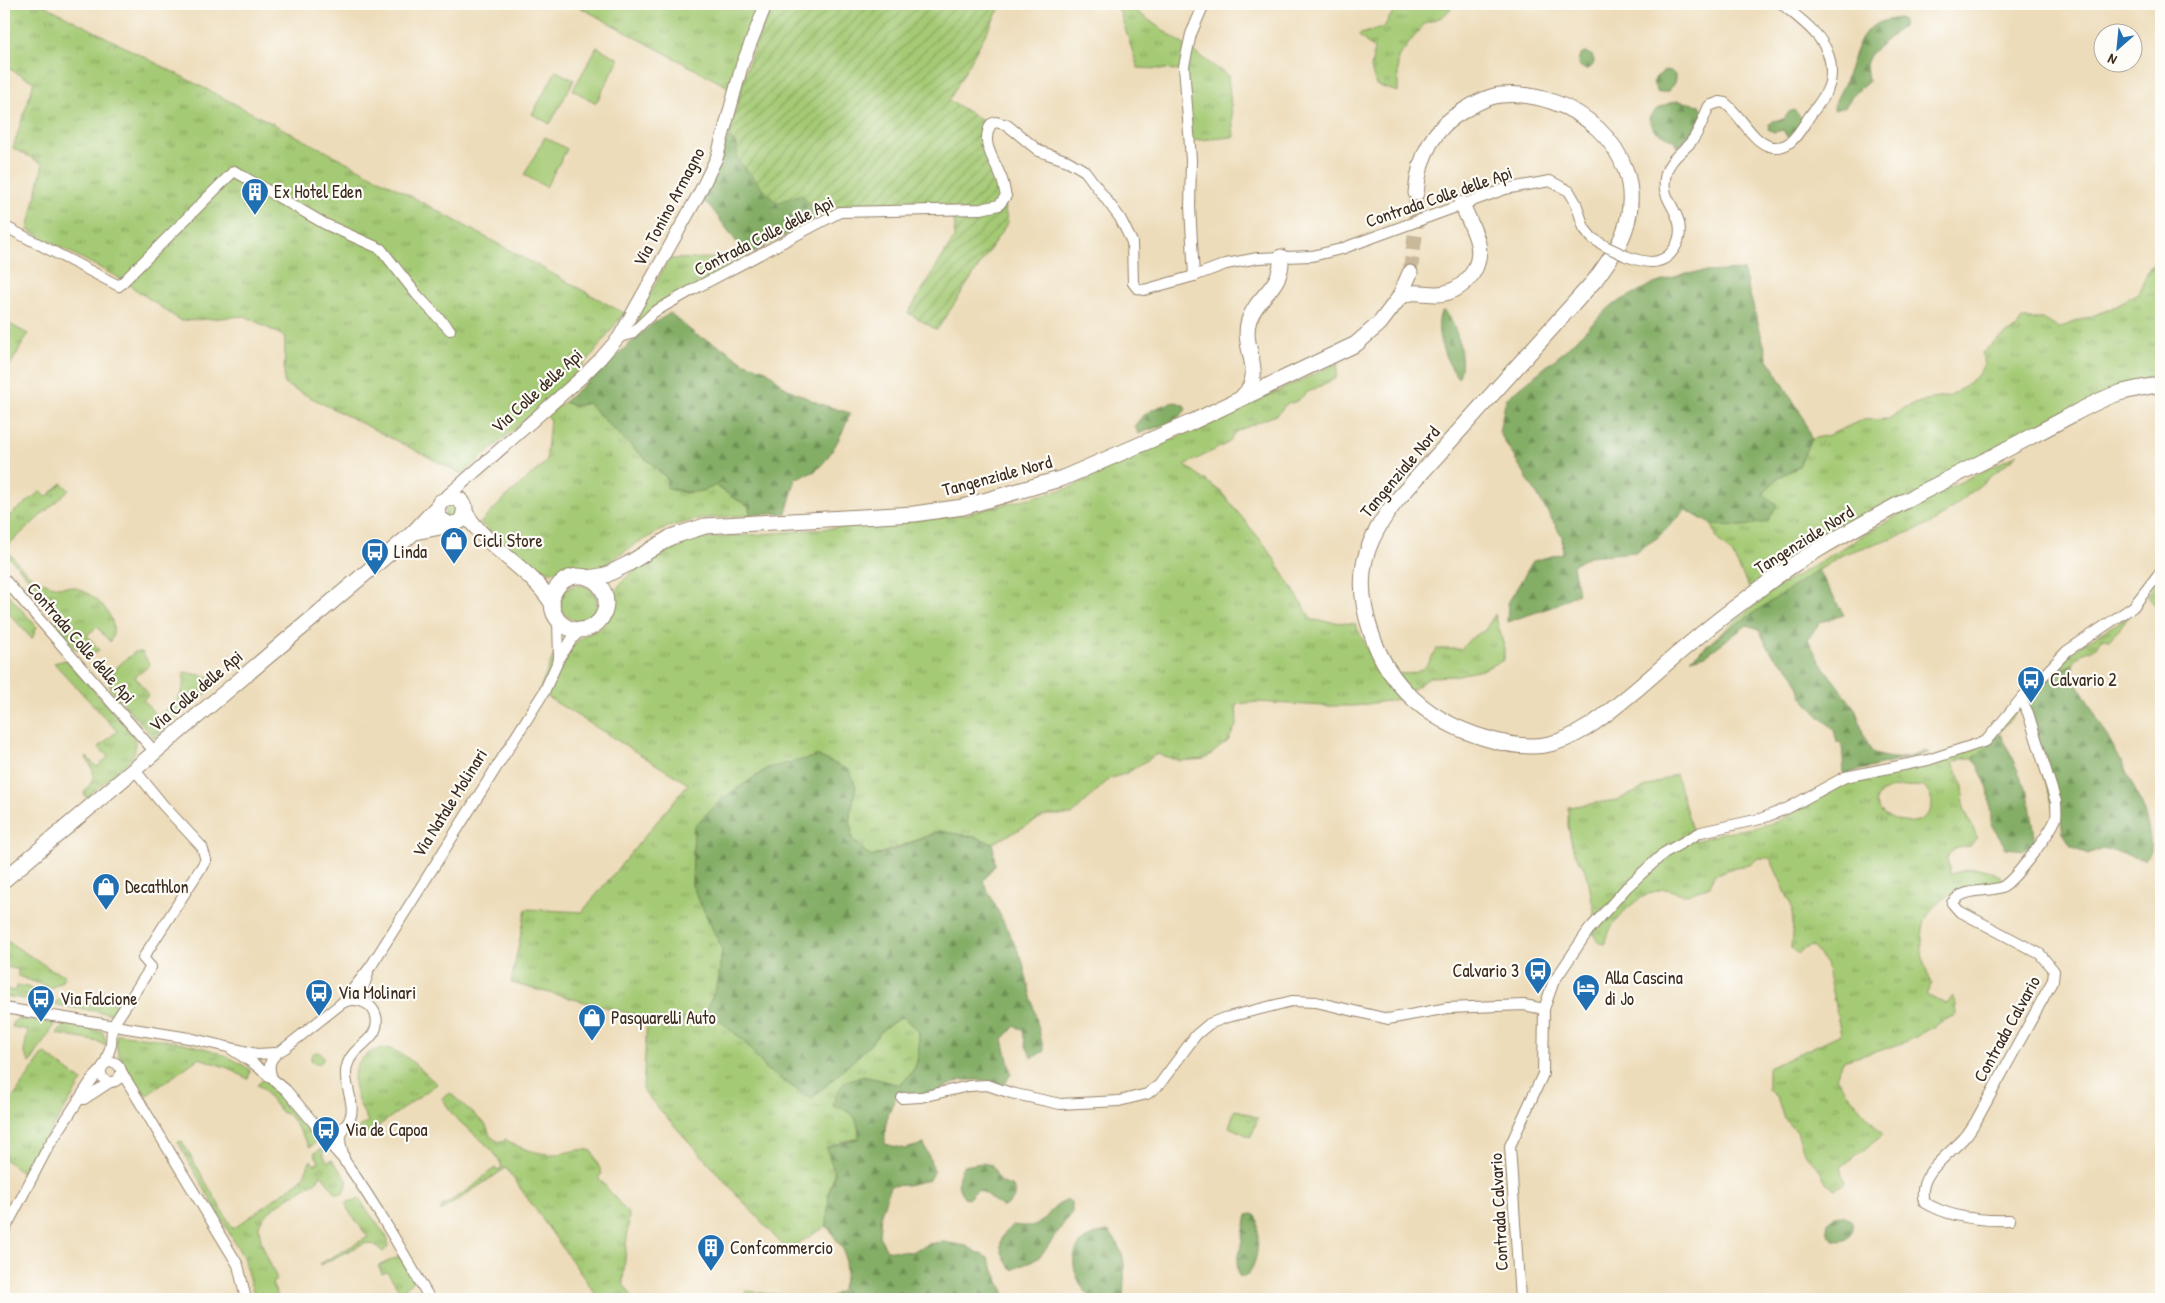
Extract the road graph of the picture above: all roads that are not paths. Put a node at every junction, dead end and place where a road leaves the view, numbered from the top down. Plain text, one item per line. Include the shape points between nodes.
1 (766, 4) edge
2 (1204, 4) edge
3 (1782, 4) edge
4 (1416, 193) tunnel mouth
5 (1462, 204) junction
6 (4, 226) edge
7 (1281, 257) junction
8 (1194, 276) junction
9 (1420, 291) junction
10 (1399, 298) junction
11 (450, 330) dead end
12 (619, 336) junction
13 (1254, 366) junction
14 (1286, 378) junction
15 (2161, 384) edge
16 (1242, 397) junction
17 (478, 470) junction
18 (441, 502) junction
19 (465, 510) junction
20 (452, 525) junction
21 (413, 533) junction
22 (484, 538) junction
23 (628, 564) junction
24 (523, 570) junction
25 (2161, 571) edge
26 (589, 578) junction
27 (4, 579) edge
28 (566, 580) junction
29 (606, 596) junction
30 (552, 603) junction
31 (558, 621) junction
32 (580, 631) junction
33 (559, 659) junction
34 (2021, 699) junction
35 (154, 751) junction
36 (134, 769) junction
37 (4, 880) edge
38 (371, 966) junction
39 (342, 1003) junction
40 (366, 1003) junction
41 (4, 1008) edge
42 (1544, 1009) junction
43 (112, 1027) junction
44 (111, 1046) junction
45 (231, 1050) junction
46 (274, 1053) junction
47 (103, 1067) junction
48 (119, 1068) junction
49 (272, 1078) junction
50 (112, 1082) junction
51 (132, 1092) junction
52 (902, 1098) dead end
53 (77, 1104) junction
54 (318, 1128) junction
55 (343, 1128) junction
56 (346, 1163) junction
57 (2010, 1220) dead end
58 (4, 1231) edge
59 (246, 1299) edge
60 (430, 1299) edge
61 (1520, 1299) edge

1 - 12 street, Via Tonino Armagno via 742,65 717,156
2 - 8 street via 1191,34 1184,66 1191,160
3 - 5 street, Contrada Colle delle Api, bridge via 1817,34 1831,66 1829,88 1796,138 1783,146 1774,147 1759,140 1725,103 1710,106 1691,143 1672,160 1665,176 1665,194 1679,222 1678,242 1672,252 1661,260 1642,261 1626,256 1592,238 1584,228 1569,192 1550,181 1505,188
4 - 15 main road, Tangenziale Nord via 1423,158 1436,132 1452,117 1500,95 1527,95 1550,99 1576,111 1593,124 1610,141 1619,157 1630,193 1629,214 1622,238 1595,280 1397,500 1379,522 1365,559 1363,600 1367,620 1375,646 1388,670 1425,710 1473,735 1518,745 1544,745 1567,739 1613,709 1725,615 1807,556 2078,411 2118,394
5 - 7 street, Contrada Colle delle Api via 1341,249 1312,256
5 - 9 main road via 1478,245 1475,269 1466,282 1452,291 1436,294
6 - 11 street via 120,286 234,171 325,224 381,250 416,295
7 - 8 street, Contrada Colle delle Api via 1226,264
7 - 13 main road via 1279,276 1249,320 1247,335
8 - 12 street, Contrada Colle delle Api via 1144,290 1137,288 1132,276 1132,242 1120,218 1085,171 1039,151 1007,125 996,122 991,124 986,139 1002,177 1006,196 999,205 981,209 840,212 694,289 654,312 631,334
9 - 10 main road
9 - 10 main road, Tangenziale Nord via 1410,274
10 - 14 main road, Tangenziale Nord via 1380,323 1356,344
12 - 17 street, Via Colle delle Api via 582,377
13 - 14 main road via 1272,379
13 - 16 main road via 1253,383
14 - 16 main road, Tangenziale Nord
16 - 23 main road, Tangenziale Nord via 1064,478 963,507 914,514 705,526 671,537
17 - 18 street, Via Colle delle Api
17 - 19 street, Via Colle delle Api via 467,488
18 - 19 main road via 456,498
18 - 20 main road via 439,518
18 - 21 main road, Via Colle delle Api
19 - 20 main road via 462,520
19 - 22 main road
20 - 21 main road, Via Colle delle Api
20 - 22 main road
21 - 35 main road, Via Colle delle Api
22 - 24 main road
23 - 26 main road, Tangenziale Nord via 606,575
23 - 29 main road, Tangenziale Nord
24 - 28 main road
24 - 30 main road via 544,590
25 - 34 street, Contrada Calvario via 2133,607 2067,651
26 - 28 main road via 581,576
26 - 29 main road
27 - 35 street, Contrada Colle delle Api
28 - 30 main road via 558,586
29 - 32 main road via 601,620 595,626
30 - 31 main road
31 - 32 main road
31 - 33 street, Via Natale Molinari
32 - 33 street, Via Natale Molinari
33 - 38 street, Via Natale Molinari via 544,692
34 - 42 street, Contrada Calvario via 1986,742 1928,760 1846,777 1788,808 1760,819 1701,832 1664,854 1627,887 1588,931 1553,983
34 - 57 street, Contrada Calvario via 2056,802 2056,817 2050,830 2010,883 1999,888 1975,890 1957,897 1952,903 1980,924 2040,954 2054,971 2053,980 1976,1121 1928,1175 1921,1193 1924,1202 1936,1209 1988,1221
35 - 36 main road, Via Colle delle Api
36 - 37 main road, Via Colle delle Api
36 - 43 street via 202,846 206,860 143,958 151,967
38 - 39 street, Via Natale Molinari
38 - 40 street, Via Natale Molinari via 363,988
39 - 40 street via 350,1000
39 - 46 street, Via Natale Molinari
40 - 55 street via 376,1013 377,1027 372,1038 355,1051 347,1065 346,1082 352,1109 351,1117
41 - 43 street
42 - 52 street via 1524,1005 1448,1008 1388,1019 1316,1002 1292,1001 1210,1024 1196,1035 1159,1086 1128,1099 1060,1104 987,1085
42 - 61 street, Contrada Calvario via 1543,1074 1510,1146
43 - 44 street
43 - 45 street via 189,1038
44 - 47 street
44 - 48 street
45 - 46 street
45 - 49 street
46 - 49 street via 269,1063
47 - 48 street via 112,1062
47 - 50 street via 102,1077
47 - 53 street
48 - 50 street via 119,1078
48 - 51 street
49 - 54 street
50 - 51 street
50 - 53 street
51 - 59 street via 238,1265
53 - 58 street via 48,1147
54 - 55 street via 332,1131
54 - 56 street via 328,1145
55 - 56 street via 340,1142
56 - 60 street

